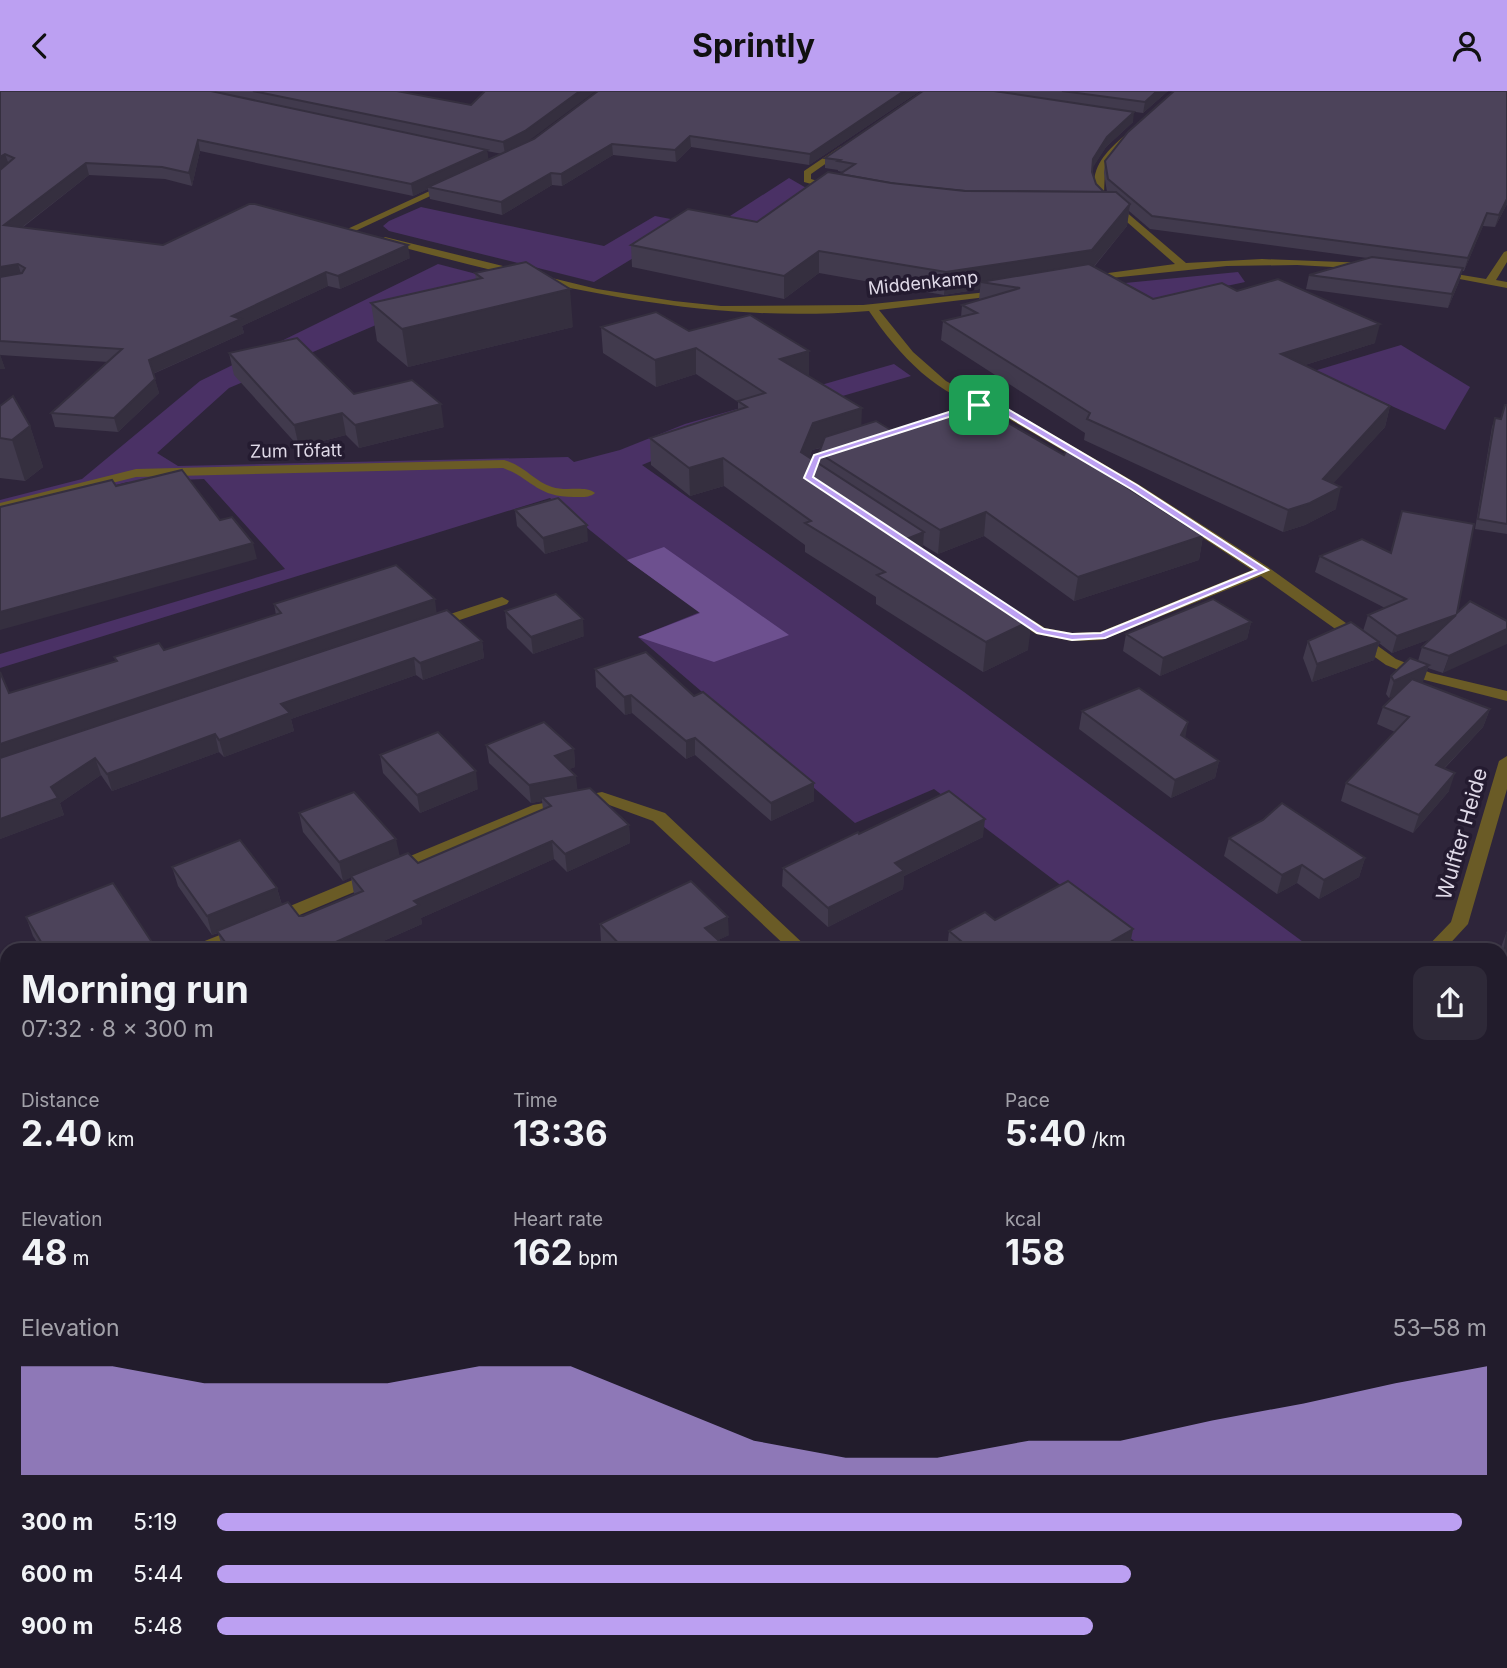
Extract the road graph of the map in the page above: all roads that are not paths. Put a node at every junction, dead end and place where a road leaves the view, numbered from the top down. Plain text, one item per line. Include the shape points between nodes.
1 (1132, 133) edge
2 (851, 143) edge
3 (458, 182) edge
4 (842, 190) edge
5 (1114, 208) junction
6 (1103, 209) edge
7 (361, 234) edge
8 (374, 237) edge
9 (1507, 254) edge
10 (1182, 265) junction
11 (1386, 268) edge
12 (1424, 272) edge
13 (1076, 280) edge
14 (1490, 281) junction
15 (1507, 285) edge
16 (1012, 291) edge
17 (871, 306) junction
18 (979, 405) junction
19 (954, 413) edge
20 (589, 493) dead end
21 (0, 507) edge
22 (895, 535) edge
23 (1263, 570) junction
24 (502, 601) dead end
25 (423, 628) edge
26 (1507, 696) edge
27 (1507, 761) edge
28 (215, 943) edge
29 (794, 943) edge
30 (1440, 943) edge

1 - 5 street via 1098,168 1095,180 1100,194
2 - 4 street via 807,173 807,180 818,186
3 - 7 street via 348,231
5 - 6 street
5 - 10 street
8 - 17 street, Middenkamp via 630,298 760,309
9 - 14 street
10 - 11 street via 1305,262
10 - 13 street
12 - 14 street
14 - 15 street
16 - 17 street, Middenkamp
17 - 18 street via 891,338 918,364
18 - 19 street
18 - 23 street via 996,406
20 - 21 street, Zum Töfatt via 555,492 519,468 504,464 136,473
22 - 23 street via 1041,631 1072,637 1102,636
23 - 26 street via 1391,662 1426,676
24 - 25 street
27 - 30 street, Wulfter Heide via 1459,924
28 - 29 street via 539,809 602,797 659,817

